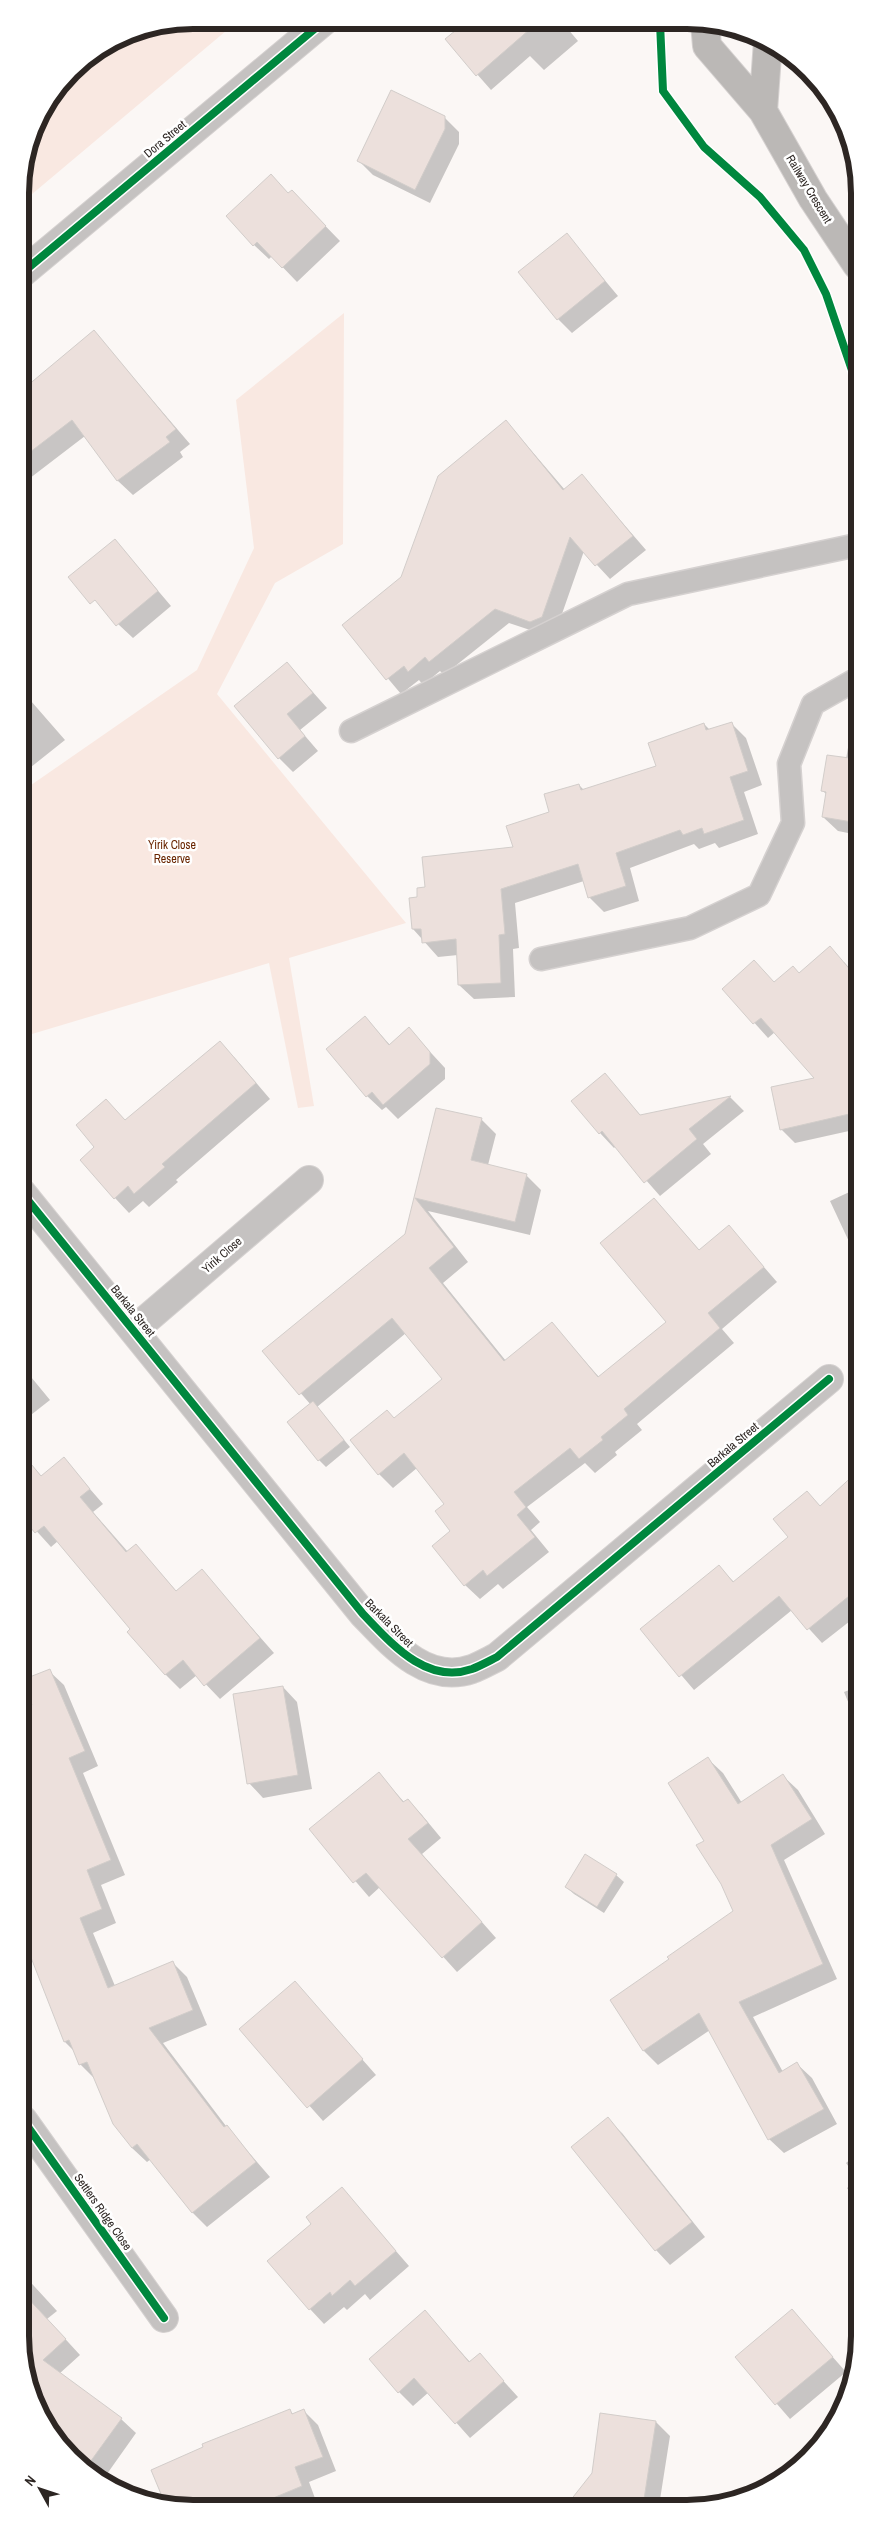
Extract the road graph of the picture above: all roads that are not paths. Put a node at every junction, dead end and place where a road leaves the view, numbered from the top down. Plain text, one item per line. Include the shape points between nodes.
1 (314, 29) edge
2 (706, 30) edge
3 (767, 50) edge
4 (763, 111) junction
5 (851, 257) edge
6 (29, 260) edge
7 (851, 546) edge
8 (851, 682) edge
9 (351, 731) dead end
10 (541, 959) dead end
11 (309, 1180) dead end
12 (29, 1202) edge
13 (134, 1330) junction
14 (829, 1380) dead end
15 (29, 2128) edge
16 (164, 2318) dead end

1 - 6 street, Dora Street
2 - 4 main road, Railway Crescent via 707,46
3 - 4 main road
4 - 5 main road, Railway Crescent
7 - 9 lane via 628,594
8 - 10 lane via 813,704 789,764 793,823 759,895 690,928
11 - 13 street, Yirik Close
12 - 13 street, Barkala Street
13 - 14 street, Barkala Street via 363,1614 405,1656 446,1673 471,1669 497,1657
15 - 16 street, Settlers Ridge Close

